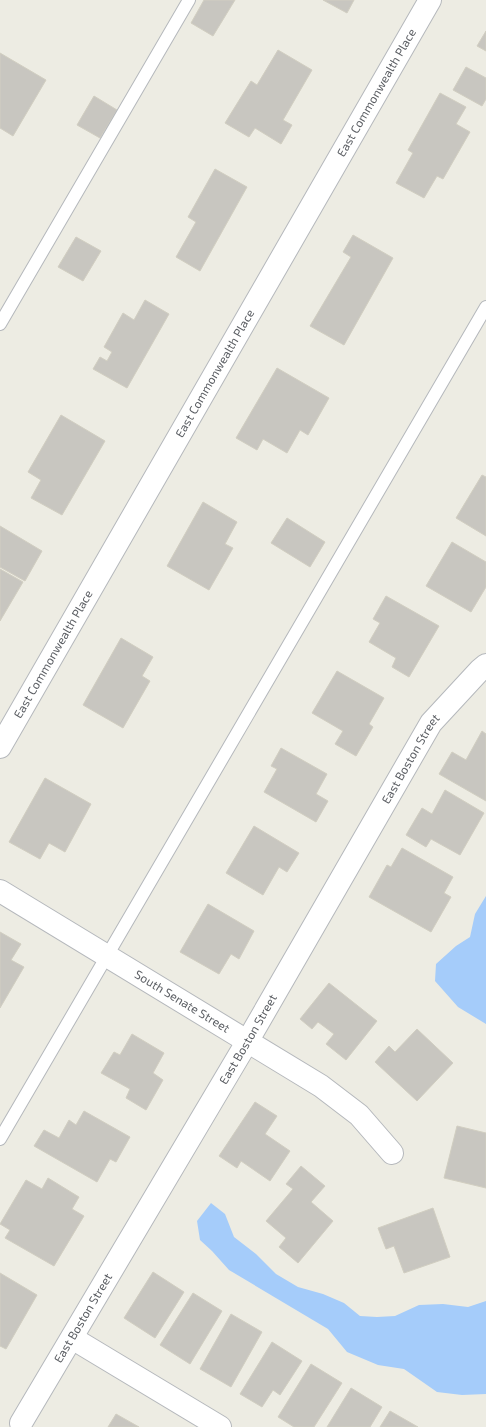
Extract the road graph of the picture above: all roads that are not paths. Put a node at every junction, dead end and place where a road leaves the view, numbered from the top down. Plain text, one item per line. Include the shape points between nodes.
1 (189, 0) edge
2 (430, 0) edge
3 (486, 307) edge
4 (0, 324) edge
5 (486, 665) edge
6 (0, 748) edge
7 (0, 891) edge
8 (106, 956) junction
9 (247, 1042) junction
10 (0, 1139) edge
11 (392, 1153) dead end
12 (72, 1338) junction
13 (21, 1423) dead end
14 (220, 1427) edge

1 - 4 lane
2 - 6 street, East Commonwealth Place
3 - 8 lane
5 - 9 street, East Boston Street via 430,723
7 - 8 street, South Senate Street
8 - 9 street, South Senate Street
8 - 10 lane
9 - 11 street, South Senate Street via 321,1086 359,1115
9 - 12 street, East Boston Street
12 - 13 street, East Boston Street
12 - 14 street

